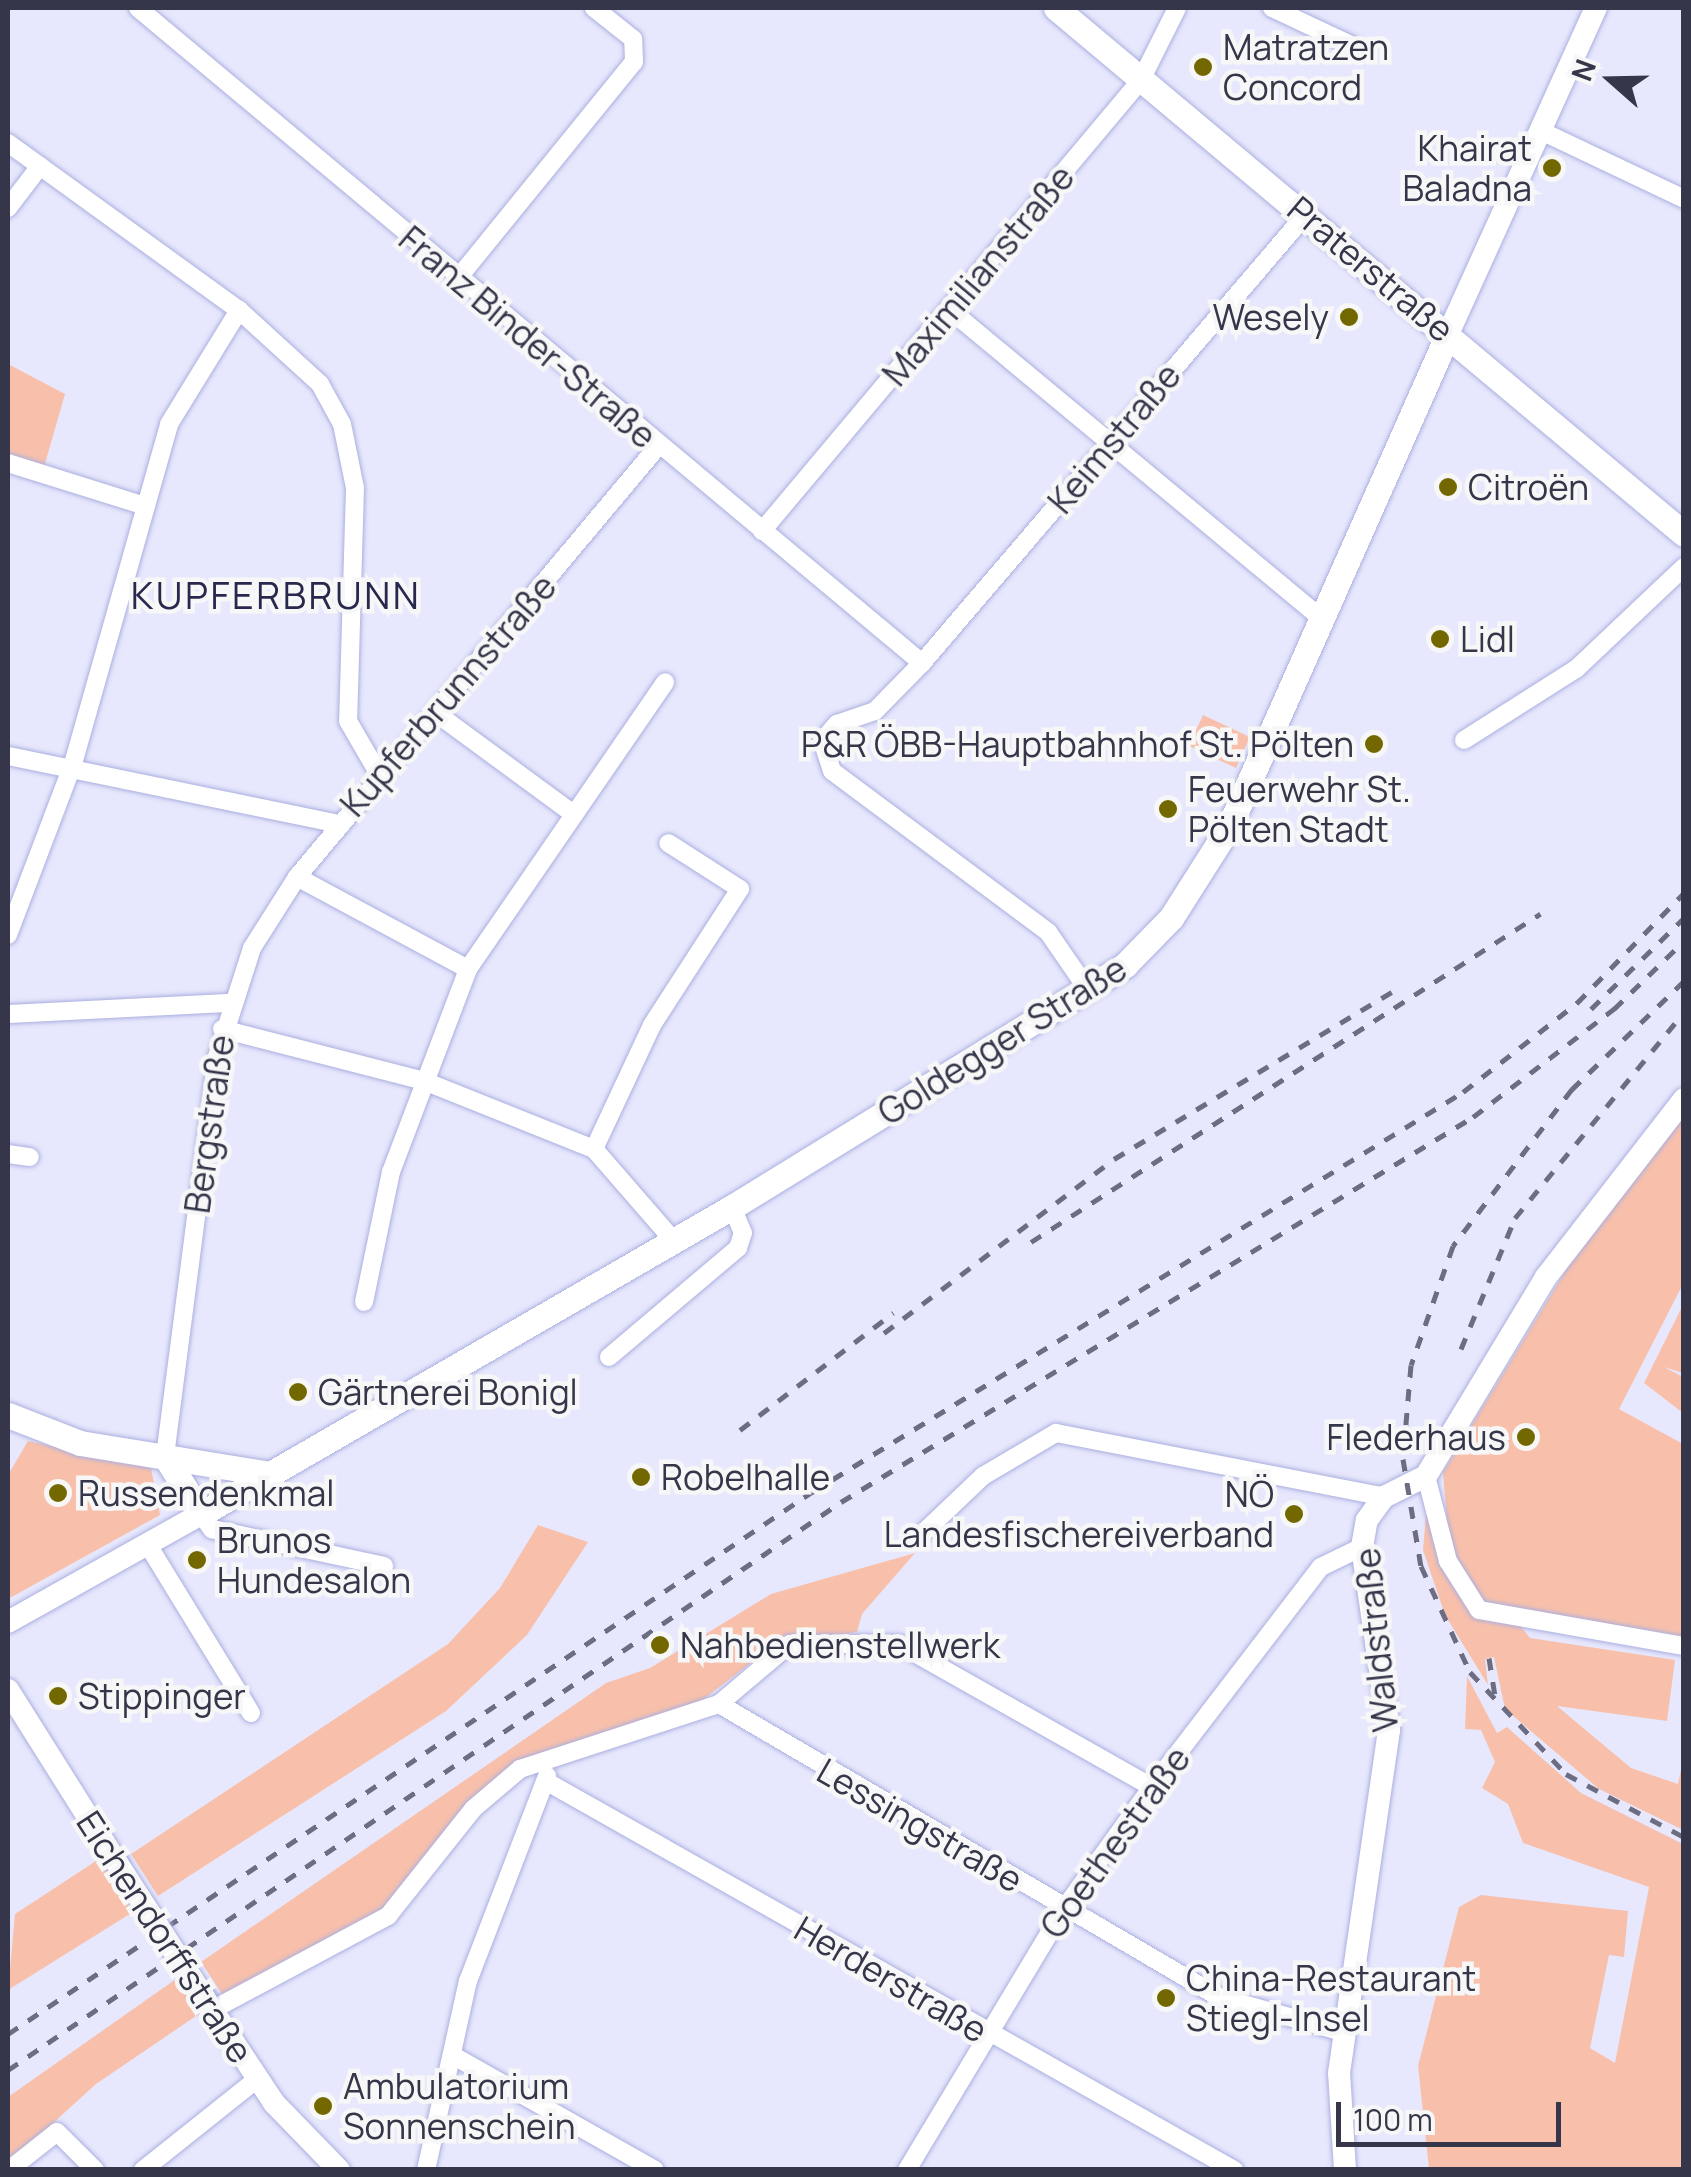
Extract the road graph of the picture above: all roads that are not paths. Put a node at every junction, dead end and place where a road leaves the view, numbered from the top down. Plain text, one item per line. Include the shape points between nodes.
1 (138, 8) edge
2 (594, 8) edge
3 (1056, 8) edge
4 (1177, 8) edge
5 (1272, 8) edge
6 (1596, 8) edge
7 (1353, 46) dead end
8 (1142, 80) junction
9 (1539, 130) junction
10 (8, 143) edge
11 (40, 166) junction
12 (1684, 199) edge
13 (8, 208) edge
14 (1307, 213) junction
15 (459, 278) junction
16 (239, 310) junction
17 (950, 310) junction
18 (1448, 334) junction
19 (1111, 442) junction
20 (659, 445) junction
21 (8, 463) edge
22 (145, 506) junction
23 (762, 531) junction
24 (1684, 534) edge
25 (1684, 568) edge
26 (1325, 620) junction
27 (922, 663) junction
28 (666, 682) dead end
29 (436, 713) junction
30 (1464, 740) dead end
31 (8, 756) edge
32 (74, 764) junction
33 (380, 776) junction
34 (571, 812) junction
35 (340, 824) junction
36 (668, 843) dead end
37 (297, 877) junction
38 (8, 934) edge
39 (468, 969) junction
40 (1088, 990) junction
41 (228, 1004) junction
42 (8, 1014) edge
43 (222, 1030) junction
44 (424, 1080) junction
45 (1684, 1099) edge
46 (594, 1149) junction
47 (8, 1154) edge
48 (30, 1156) dead end
49 (732, 1207) junction
50 (674, 1241) junction
51 (364, 1302) dead end
52 (609, 1357) dead end
53 (8, 1415) edge
54 (165, 1456) junction
55 (192, 1460) junction
56 (270, 1474) junction
57 (1426, 1476) junction
58 (1384, 1497) junction
59 (211, 1508) junction
60 (921, 1534) dead end
61 (148, 1545) junction
62 (1362, 1547) junction
63 (384, 1566) dead end
64 (8, 1622) edge
65 (1684, 1646) edge
66 (8, 1690) edge
67 (720, 1704) junction
68 (251, 1713) dead end
69 (543, 1763) junction
70 (550, 1784) junction
71 (1152, 1786) junction
72 (1064, 1909) junction
73 (208, 2004) junction
74 (985, 2032) junction
75 (1343, 2032) junction
76 (452, 2054) junction
77 (256, 2079) junction
78 (9, 2170) edge
79 (95, 2170) edge
80 (142, 2170) edge
81 (339, 2170) edge
82 (426, 2170) edge
83 (655, 2170) edge
84 (907, 2170) edge
85 (1234, 2170) edge
86 (1345, 2170) edge

1 - 15 street, Franz Binder-Straße
2 - 15 street via 632,39 634,62
3 - 8 main road, Praterstraße
4 - 8 street, Maximilianstraße
5 - 7 street
6 - 9 street
8 - 14 main road, Praterstraße
8 - 17 street, Maximilianstraße
9 - 12 street
9 - 18 street
10 - 11 street
11 - 13 street
11 - 16 street
14 - 18 main road, Praterstraße
14 - 19 street, Keimstraße
15 - 20 street, Franz Binder-Straße
16 - 22 street via 169,424
16 - 33 street via 310,372 342,424 355,488 348,721
17 - 19 street
17 - 23 street, Maximilianstraße
18 - 24 main road, Praterstraße
18 - 26 main road, Goldegger Straße
19 - 26 street
19 - 27 street, Keimstraße
20 - 23 street, Franz Binder-Straße
20 - 29 street, Kupferbrunnstraße
21 - 22 street
22 - 32 street
23 - 27 street, Franz Binder-Straße
25 - 30 street via 1576,668
26 - 40 main road, Goldegger Straße via 1200,880 1148,944
27 - 40 street, Keimstraße via 875,711 828,729 825,764 1048,932
28 - 34 street
29 - 33 street, Kupferbrunnstraße
29 - 34 street
31 - 32 street, Kupferbrunnstraße
32 - 35 street, Kupferbrunnstraße
32 - 38 street
33 - 35 street, Kupferbrunnstraße
34 - 39 street
35 - 37 street, Bergstraße
36 - 46 street via 740,889 652,1024
37 - 39 street
37 - 41 street, Bergstraße
39 - 44 street
40 - 49 main road, Goldegger Straße
41 - 42 street
41 - 43 street, Bergstraße
43 - 44 street
43 - 54 street, Bergstraße
44 - 46 street
44 - 51 street via 391,1172
45 - 57 street via 1546,1278
46 - 50 street
47 - 48 street
49 - 50 main road, Goldegger Straße
49 - 52 street via 738,1248
50 - 56 main road, Goldegger Straße
53 - 54 main road via 80,1442
54 - 55 main road
54 - 59 main road
55 - 56 main road
55 - 59 main road
56 - 59 main road, Goldegger Straße
57 - 58 street, Waldstraße
57 - 65 street via 1448,1562 1479,1610
58 - 60 street via 1056,1433 982,1476
58 - 62 street, Waldstraße
59 - 61 street, Goldegger Straße
59 - 63 street via 212,1529
61 - 64 street, Goldegger Straße
61 - 68 street
62 - 71 street, Goethestraße via 1321,1567
62 - 75 street, Waldstraße via 1390,1730
66 - 73 street, Eichendorffstraße, bridge
67 - 69 street
67 - 71 street via 790,1644 886,1640
67 - 72 street, Lessingstraße
69 - 70 street
69 - 73 street via 511,1774 473,1809 363,1935
70 - 74 street, Herderstraße
70 - 76 street via 479,1948
71 - 72 street, Goethestraße
72 - 74 street, Goethestraße
72 - 75 street, Lessingstraße via 1218,1997
73 - 77 street, Eichendorffstraße
74 - 84 street, Goethestraße
74 - 85 street, Herderstraße
75 - 86 street, Waldstraße
76 - 82 street
76 - 83 street
77 - 80 street
77 - 81 street, Eichendorffstraße
78 - 79 street via 57,2132

